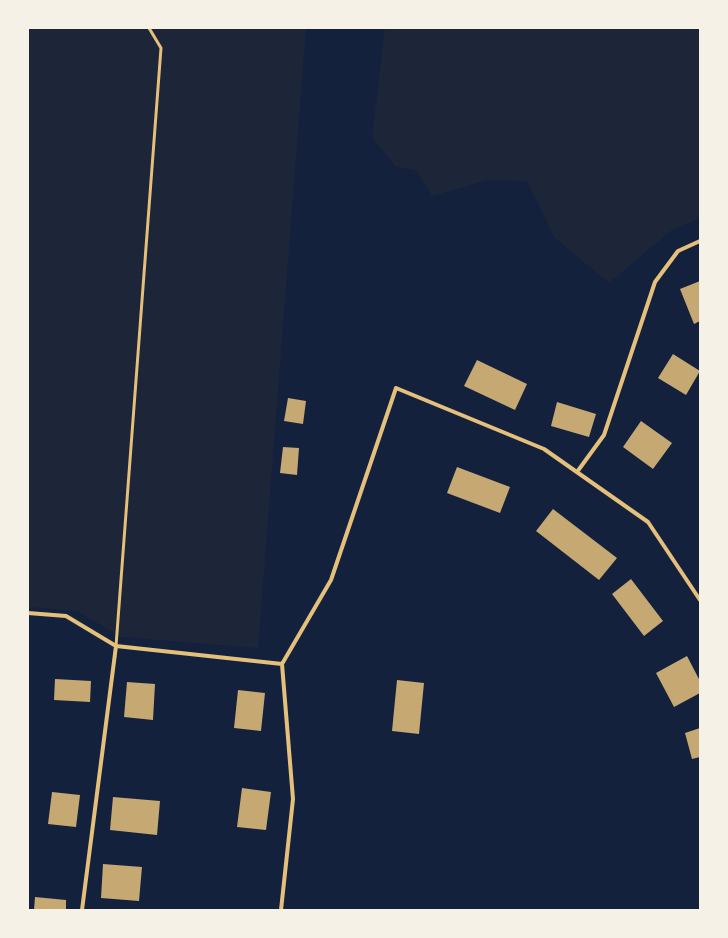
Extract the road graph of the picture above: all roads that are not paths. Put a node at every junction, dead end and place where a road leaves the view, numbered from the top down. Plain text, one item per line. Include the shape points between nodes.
1 (149, 28) edge
2 (700, 241) edge
3 (577, 472) junction
4 (700, 600) edge
5 (28, 613) edge
6 (116, 646) junction
7 (282, 664) junction
8 (82, 910) edge
9 (281, 910) edge

1 - 6 lane via 161,48
2 - 3 street via 678,251 655,282 604,435
3 - 4 street via 648,522
3 - 7 street via 544,449 396,388 331,580
5 - 6 street via 66,616
6 - 7 street
6 - 8 street
7 - 9 street via 293,799

